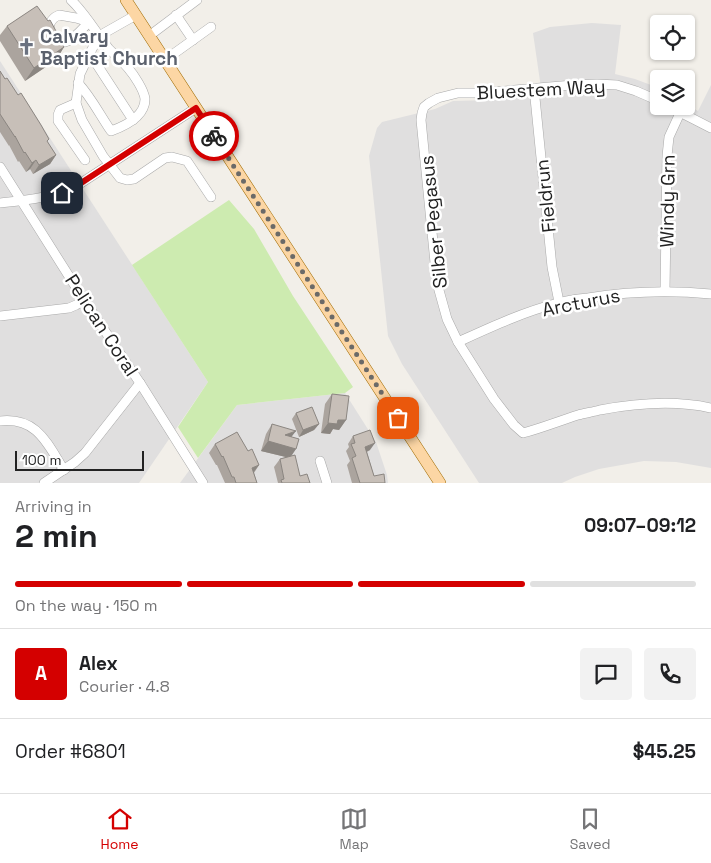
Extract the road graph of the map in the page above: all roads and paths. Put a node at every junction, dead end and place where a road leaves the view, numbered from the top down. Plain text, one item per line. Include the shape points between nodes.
1 (71, 0) edge
2 (126, 0) edge
3 (195, 1) edge
4 (136, 15) junction
5 (176, 15) junction
6 (211, 27) dead end
7 (99, 36) junction
8 (149, 36) junction
9 (193, 40) junction
10 (90, 54) junction
11 (165, 60) junction
12 (78, 82) junction
13 (534, 88) junction
14 (650, 97) edge
15 (76, 103) junction
16 (424, 107) joint
17 (196, 108) junction
18 (679, 115) edge
19 (684, 115) edge
20 (133, 120) junction
21 (711, 128) edge
22 (85, 160) dead end
23 (110, 164) junction
24 (0, 166) edge
25 (211, 197) dead end
26 (22, 201) junction
27 (0, 203) edge
28 (665, 291) junction
29 (711, 294) edge
30 (84, 300) junction
31 (559, 302) junction
32 (0, 316) edge
33 (458, 342) junction
34 (140, 383) junction
35 (711, 408) edge
36 (0, 421) edge
37 (320, 461) dead end
38 (64, 470) junction
39 (44, 483) edge
40 (203, 483) edge
41 (327, 483) edge
42 (440, 483) edge

1 - 7 street
2 - 4 main road
3 - 5 street
4 - 7 street
4 - 8 main road
5 - 8 street
5 - 9 street
6 - 9 street
7 - 10 street
7 - 20 street via 129,69 145,98 143,109
8 - 11 main road
9 - 11 street
10 - 12 street
10 - 20 street
11 - 17 main road
12 - 15 street
12 - 20 street via 111,131
13 - 14 street, Bluestem Way via 617,85
13 - 16 street, Bluestem Way via 458,93 438,98
13 - 31 street, Fieldrun via 552,267
15 - 22 street via 60,110 58,121
15 - 23 street via 93,141
16 - 33 street, Silber Pegasus via 421,120 437,283 447,319
17 - 23 street
17 - 42 main road
18 - 28 street, Windy Grn via 669,137 667,156
19 - 21 street
23 - 25 street via 120,178 127,180 134,179 165,158 187,160
23 - 26 street via 62,193
24 - 26 street, Pelican Coral
26 - 27 street
26 - 30 street, Pelican Coral
28 - 29 street, Arcturus
28 - 31 street, Arcturus via 610,294
30 - 32 street via 69,308
30 - 34 street, Pelican Coral
31 - 33 street, Arcturus via 505,320
33 - 35 street, Silber Pegasus via 494,399 523,433 580,414 618,407 660,403
34 - 38 street via 89,448
34 - 40 street, Pelican Coral
36 - 38 street via 22,422 36,429
37 - 41 street
38 - 39 street

